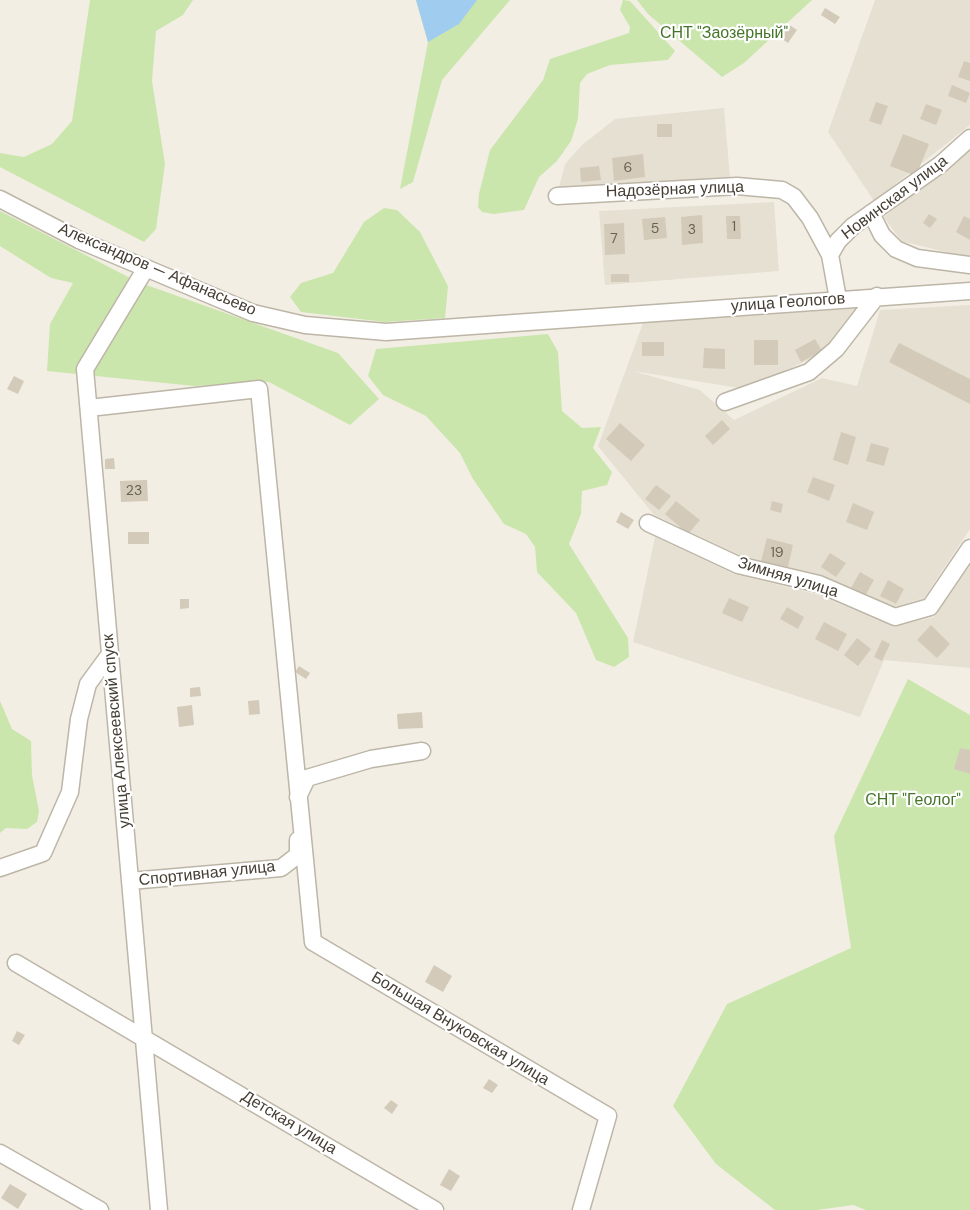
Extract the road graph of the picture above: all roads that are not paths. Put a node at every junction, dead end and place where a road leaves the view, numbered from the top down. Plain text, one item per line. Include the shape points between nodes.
1 (970, 138) edge
2 (557, 196) dead end
3 (0, 200) edge
4 (871, 213) junction
5 (830, 255) junction
6 (970, 265) edge
7 (146, 268) junction
8 (970, 291) edge
9 (877, 296) junction
10 (838, 299) junction
11 (606, 316) joint
12 (725, 402) dead end
13 (88, 408) junction
14 (648, 523) dead end
15 (970, 548) edge
16 (110, 654) junction
17 (422, 751) dead end
18 (299, 795) junction
19 (0, 868) edge
20 (130, 881) junction
21 (16, 963) dead end
22 (143, 1036) junction
23 (0, 1153) edge
24 (99, 1210) edge
25 (159, 1210) edge
26 (435, 1210) edge
27 (581, 1210) edge

1 - 4 street, Новинская улица via 941,164
2 - 5 street, Надозёрная улица via 737,186 782,190 794,197 810,218
3 - 7 street, Александров — Афанасьево
4 - 5 street, Новинская улица via 838,241
4 - 6 street via 882,235 896,249 917,258
5 - 10 street, Новинская улица
7 - 11 street, Александров — Афанасьево via 254,313 305,325 386,332
7 - 13 street, улица Алексеевский спуск via 85,369
8 - 9 street, улица Геологов
9 - 10 street, улица Геологов
9 - 12 street via 836,349 809,372
10 - 11 street, улица Геологов
13 - 16 street, улица Алексеевский спуск
13 - 18 street via 259,389
14 - 15 street, Зимняя улица via 738,565 819,584 895,618 930,607
16 - 19 street via 88,684 79,719 70,792 43,853
16 - 20 street, улица Алексеевский спуск
17 - 18 street via 371,759 307,778
18 - 20 street, Спортивная улица via 295,804 298,855 281,868
18 - 27 street, Большая Внуковская улица via 313,942 608,1116
20 - 22 street, улица Алексеевский спуск
21 - 22 street, Детская улица
22 - 25 street, улица Алексеевский спуск
22 - 26 street, Детская улица
23 - 24 street

